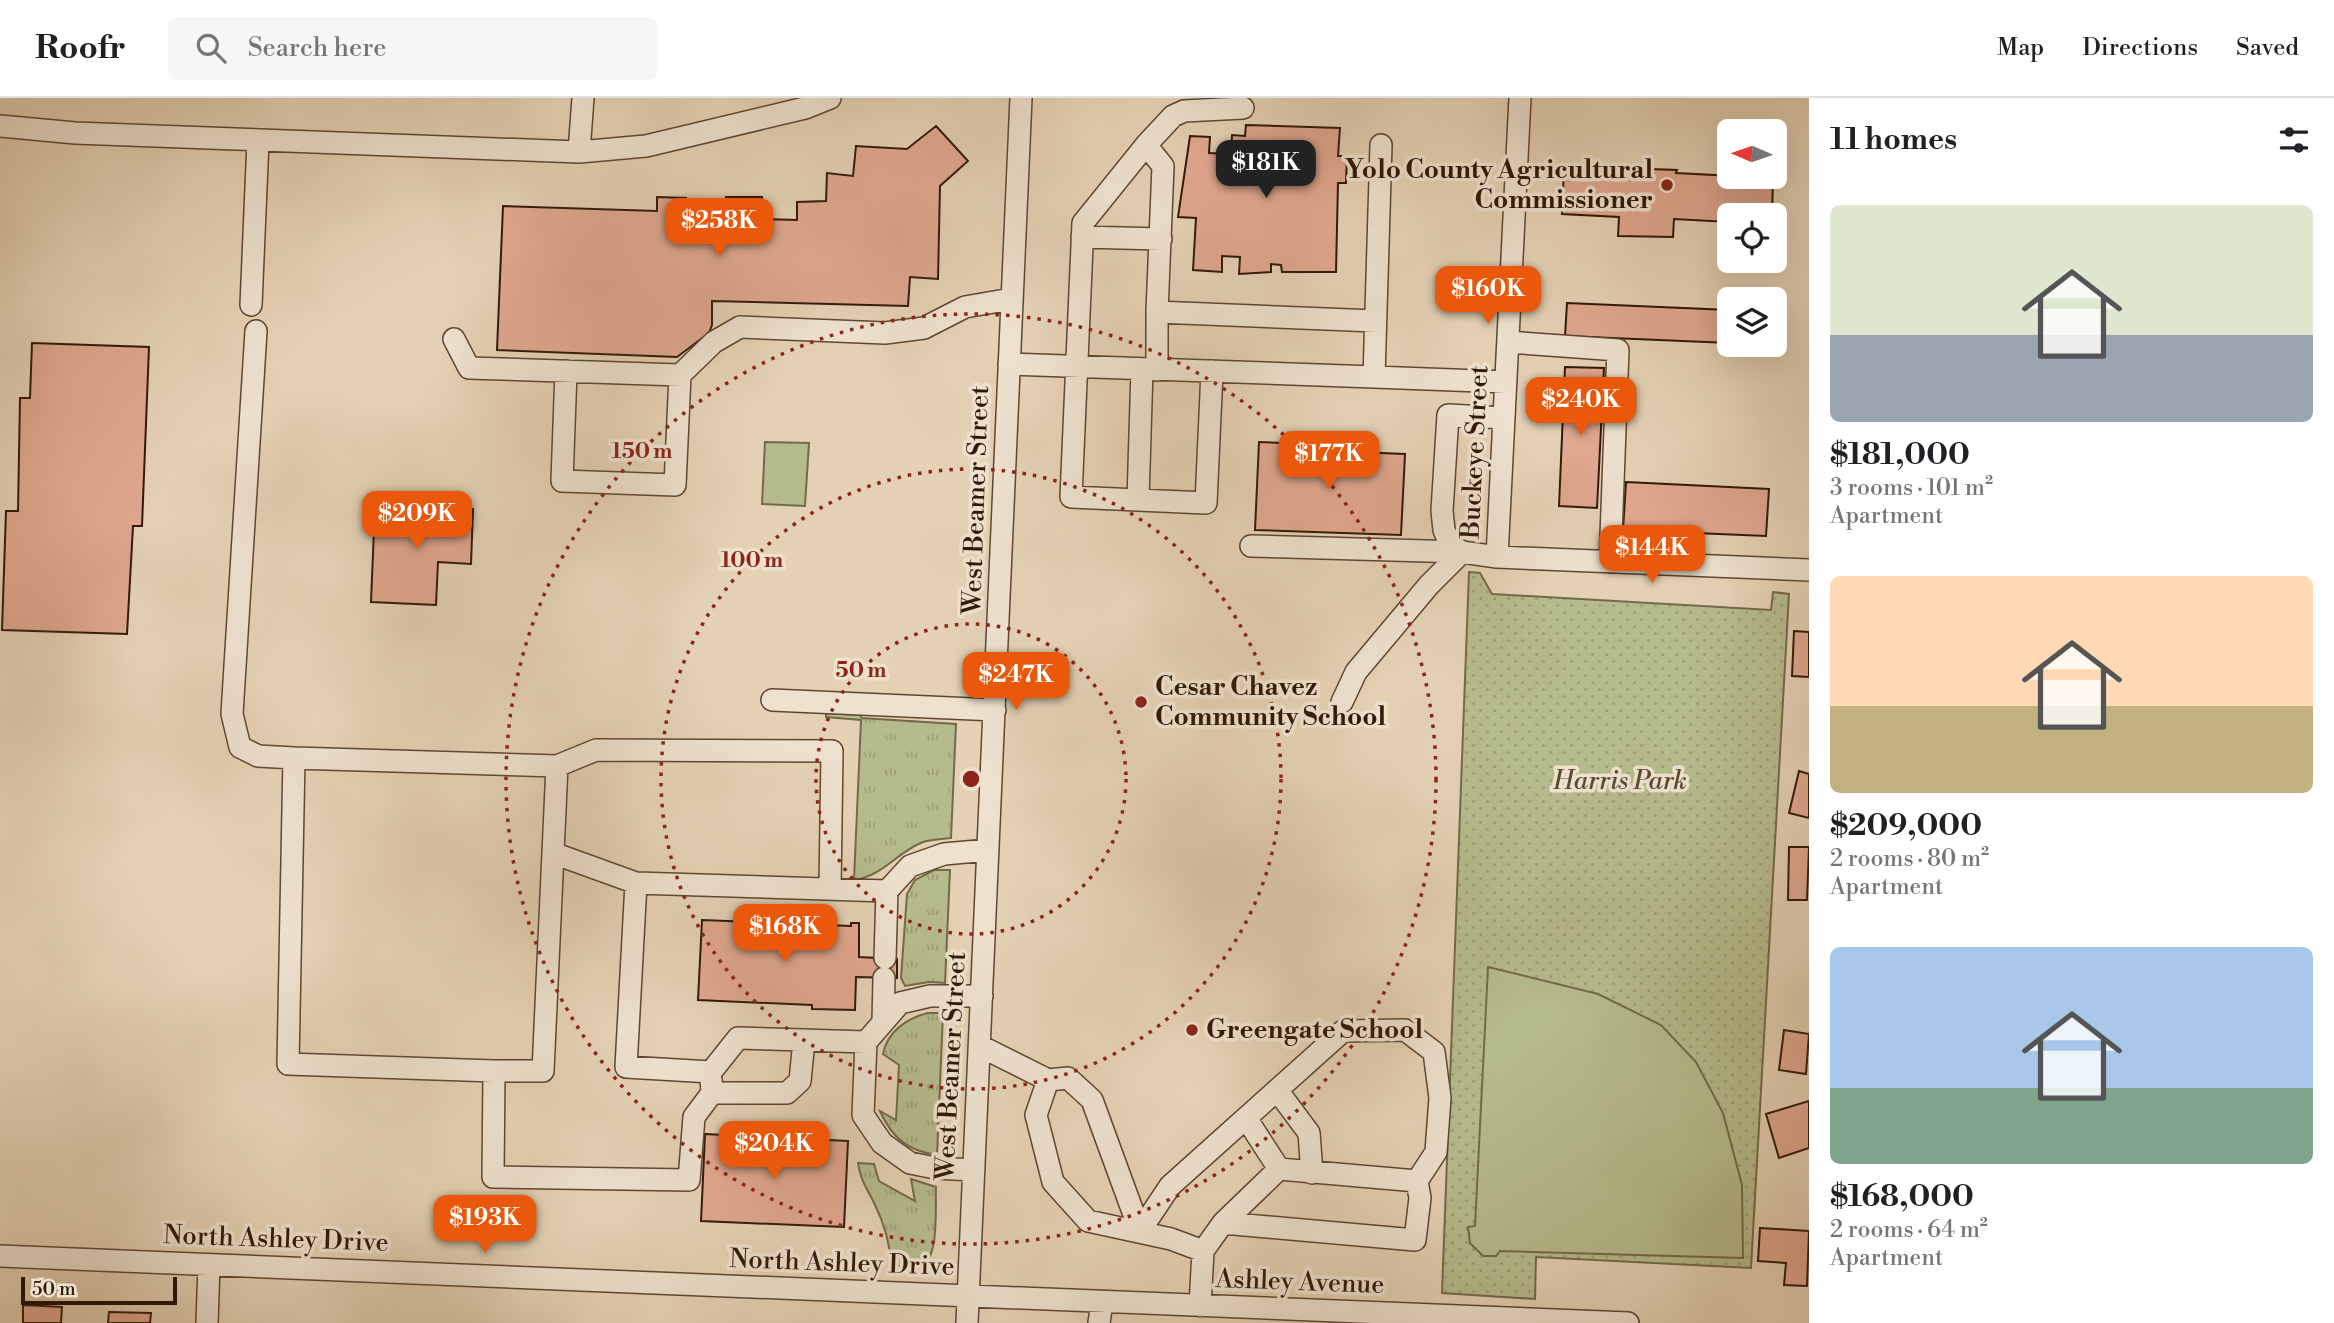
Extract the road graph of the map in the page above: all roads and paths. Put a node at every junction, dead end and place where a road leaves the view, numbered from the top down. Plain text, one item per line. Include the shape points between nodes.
1 (583, 98) edge
2 (830, 98) edge
3 (1021, 98) edge
4 (1520, 98) edge
5 (1243, 108) dead end
6 (0, 126) edge
7 (258, 141) junction
8 (1146, 145) junction
9 (1381, 145) dead end
10 (579, 152) junction
11 (1082, 237) junction
12 (1161, 239) junction
13 (1011, 299) junction
14 (251, 305) dead end
15 (1157, 312) junction
16 (1375, 321) junction
17 (256, 331) dead end
18 (454, 339) dead end
19 (1508, 342) junction
20 (1009, 364) junction
21 (1076, 367) junction
22 (1149, 369) junction
23 (566, 371) junction
24 (1212, 371) junction
25 (680, 375) junction
26 (1374, 377) junction
27 (1506, 382) junction
28 (1504, 418) junction
29 (1138, 500) junction
30 (1251, 546) dead end
31 (1462, 552) junction
32 (1497, 557) junction
33 (1610, 562) junction
34 (1809, 570) edge
35 (772, 700) dead end
36 (1342, 702) dead end
37 (995, 710) junction
38 (294, 758) junction
39 (557, 766) junction
40 (988, 850) junction
41 (553, 853) junction
42 (636, 883) junction
43 (830, 889) junction
44 (887, 891) junction
45 (982, 996) junction
46 (884, 1022) junction
47 (804, 1040) junction
48 (866, 1042) junction
49 (980, 1046) junction
50 (494, 1070) junction
51 (1048, 1080) junction
52 (711, 1082) junction
53 (1277, 1090) junction
54 (1246, 1118) junction
55 (1279, 1169) junction
56 (974, 1170) junction
57 (1312, 1172) junction
58 (1417, 1181) junction
59 (1223, 1223) junction
60 (1140, 1231) junction
61 (1203, 1251) junction
62 (0, 1256) edge
63 (209, 1265) junction
64 (969, 1296) junction
65 (1102, 1301) junction
66 (1200, 1306) junction
67 (1375, 1318) edge
68 (207, 1323) edge
69 (967, 1323) edge
70 (1099, 1323) edge
71 (1628, 1323) edge

1 - 10 street
2 - 10 street via 646,146
3 - 13 street, West Beamer Street
4 - 19 street, Buckeye Street
5 - 8 street via 1184,111 1173,116
6 - 7 street
7 - 10 street
7 - 14 street
8 - 11 street via 1083,223
8 - 12 street via 1163,166
9 - 16 street
11 - 12 street
11 - 21 street
12 - 15 street
13 - 20 street, West Beamer Street
13 - 25 street via 965,307 924,328 885,333 740,327 714,342
15 - 16 street
15 - 22 street
16 - 26 street
17 - 38 street via 232,714 240,747 258,756
18 - 23 street via 469,368
19 - 27 street, Buckeye Street
19 - 33 street via 1618,350
20 - 21 street
20 - 37 street, West Beamer Street
21 - 22 street
21 - 29 street via 1071,497
22 - 24 street
22 - 29 street
23 - 25 street
23 - 25 street via 562,481 662,485 675,485
24 - 26 street
24 - 29 street via 1206,503
26 - 27 street
27 - 28 street, Buckeye Street
28 - 31 street via 1448,415 1442,511 1450,544
28 - 32 street, Buckeye Street
30 - 31 street
31 - 32 street
31 - 36 street via 1429,584 1356,672
32 - 33 street
33 - 34 street
35 - 37 street
37 - 40 street, West Beamer Street
38 - 39 street
38 - 50 street via 288,1064
39 - 41 street
39 - 43 street via 596,750 832,751
40 - 44 street via 944,854 910,866
40 - 45 street, West Beamer Street
41 - 42 street
41 - 50 street via 543,1071
42 - 43 street
42 - 52 street via 626,1067
43 - 44 street
44 - 46 street
45 - 46 street via 930,996 900,1003
45 - 49 street, West Beamer Street
46 - 48 street
47 - 48 street
47 - 52 street via 738,1038
47 - 52 street via 800,1081 787,1093
48 - 56 street via 863,1115 882,1143 910,1163
49 - 51 street
49 - 56 street, West Beamer Street
50 - 52 street via 493,1177 688,1180 694,1117
51 - 60 street via 1068,1078 1092,1100
51 - 60 street via 1036,1115 1053,1182 1088,1221
53 - 54 street
53 - 57 street via 1309,1133
53 - 58 street via 1343,1031 1405,1030 1434,1052 1440,1098 1436,1152
54 - 55 street
54 - 60 street via 1170,1186
55 - 57 street
55 - 59 street
56 - 64 street, West Beamer Street
57 - 58 street
58 - 59 street via 1420,1198 1415,1240
59 - 61 street
60 - 61 street
61 - 66 street
62 - 63 street, North Ashley Drive
63 - 64 street, North Ashley Drive
63 - 68 street
64 - 65 street, Ashley Avenue
64 - 69 street, West Beamer Street
65 - 66 street, Ashley Avenue
65 - 70 street
66 - 67 street, Ashley Avenue
67 - 71 street, Ashley Avenue

